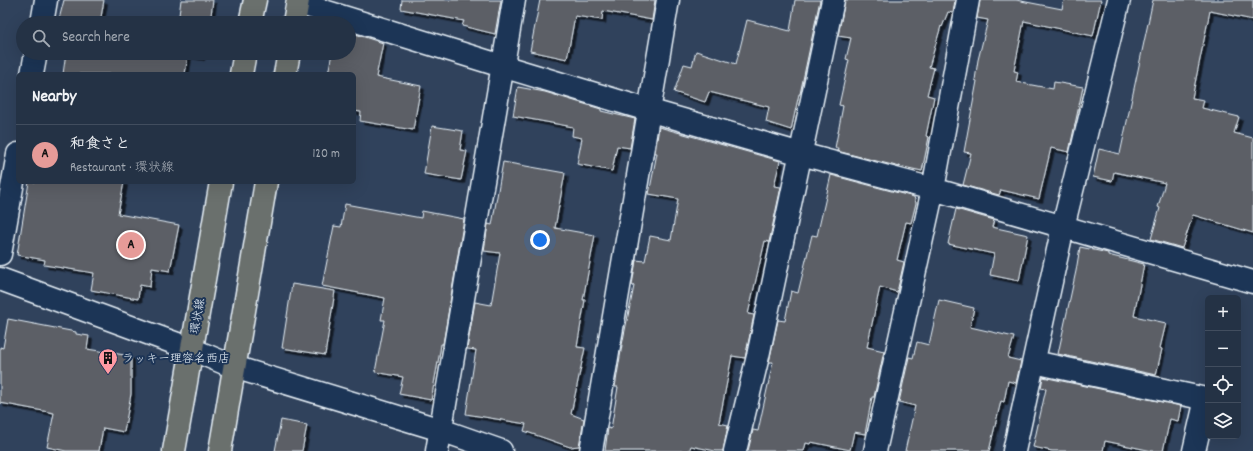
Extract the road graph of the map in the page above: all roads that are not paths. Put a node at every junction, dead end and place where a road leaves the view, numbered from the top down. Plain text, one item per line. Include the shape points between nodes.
1 (46, 0) edge
2 (254, 0) edge
3 (514, 0) edge
4 (668, 0) edge
5 (833, 0) edge
6 (968, 0) edge
7 (1119, 0) edge
8 (297, 9) edge
9 (43, 16) edge
10 (251, 16) edge
11 (322, 16) edge
12 (356, 25) edge
13 (35, 60) edge
14 (244, 60) edge
15 (288, 60) edge
16 (502, 66) junction
17 (32, 72) edge
18 (241, 72) edge
19 (285, 72) edge
20 (648, 110) junction
21 (801, 154) junction
22 (16, 165) edge
23 (221, 184) edge
24 (266, 184) edge
25 (933, 189) junction
26 (1063, 227) junction
27 (0, 254) edge
28 (0, 279) edge
29 (1253, 282) edge
30 (191, 349) junction
31 (1034, 362) junction
32 (234, 367) junction
33 (439, 441) edge
34 (174, 451) edge
35 (220, 451) edge
36 (501, 451) edge
37 (591, 451) edge
38 (735, 451) edge
39 (875, 451) edge
40 (1014, 451) edge
41 (1194, 451) edge

1 - 9 street
2 - 10 main road
3 - 16 street
4 - 20 street
5 - 21 street
6 - 25 street
7 - 26 street
8 - 11 street
12 - 16 street
13 - 17 street
14 - 18 main road
15 - 19 main road
16 - 20 street
16 - 33 street
20 - 21 street
20 - 37 street
21 - 25 street
21 - 38 street
22 - 27 street
23 - 30 main road, 環状線
24 - 32 main road
25 - 26 street
25 - 39 street
26 - 29 street
26 - 31 street
28 - 30 street
30 - 32 street
30 - 34 main road, 環状線
31 - 40 street
31 - 41 street via 1206,399
32 - 33 street
32 - 35 main road
33 - 36 street

